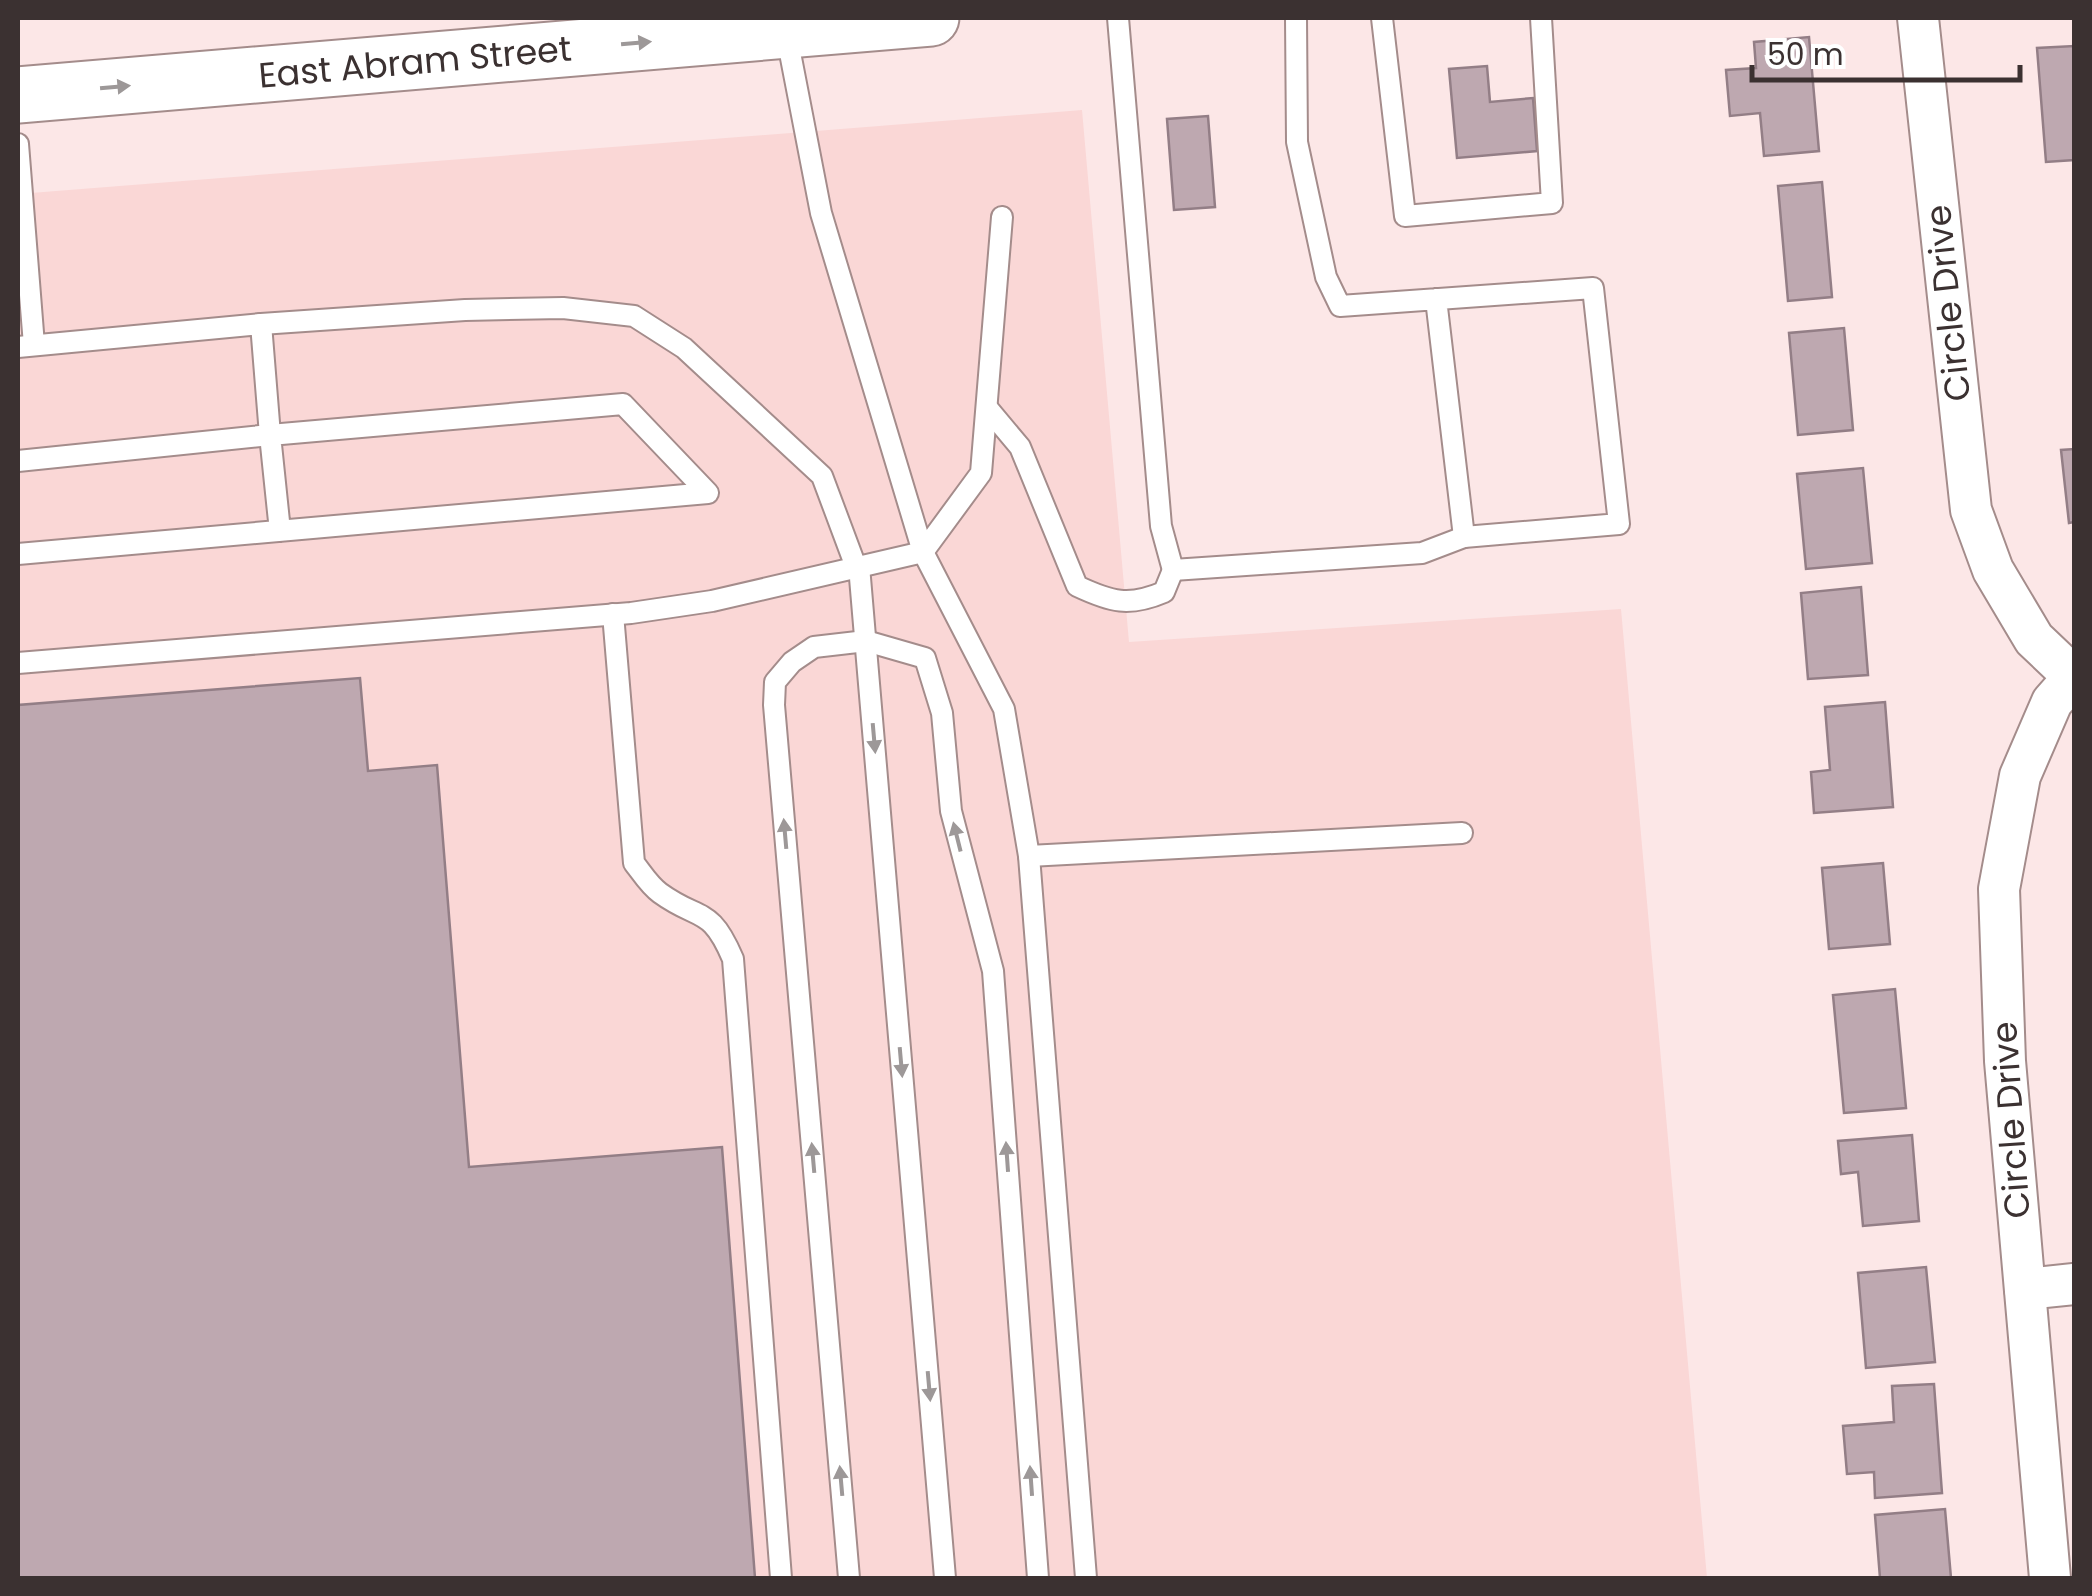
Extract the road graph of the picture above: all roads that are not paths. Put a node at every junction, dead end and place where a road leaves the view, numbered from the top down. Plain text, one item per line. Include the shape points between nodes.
1 (931, 18) edge
2 (1118, 18) edge
3 (1296, 18) edge
4 (1382, 18) edge
5 (1542, 18) edge
6 (1918, 18) edge
7 (785, 24) edge
8 (18, 95) edge
9 (18, 144) edge
10 (1002, 216) dead end
11 (1436, 300) junction
12 (261, 324) junction
13 (26, 346) edge
14 (989, 410) junction
15 (270, 436) junction
16 (18, 461) edge
17 (280, 531) junction
18 (1464, 537) junction
19 (924, 552) junction
20 (18, 554) edge
21 (857, 566) junction
22 (1173, 570) junction
23 (613, 614) junction
24 (866, 641) junction
25 (18, 662) edge
26 (2074, 677) edge
27 (1462, 833) dead end
28 (1030, 856) junction
29 (2074, 1284) edge
30 (2025, 1289) junction
31 (781, 1578) edge
32 (849, 1578) edge
33 (946, 1578) edge
34 (1038, 1578) edge
35 (1086, 1578) edge
36 (2050, 1578) edge

1 - 7 main road, East Abram Street
2 - 22 lane via 1161,526
3 - 11 lane via 1297,142 1326,277 1340,306
4 - 5 lane via 1405,216 1552,203
6 - 26 street, Circle Drive via 1971,510 1993,570 2034,638
8 -> 7 main road, East Abram Street
7 - 19 lane via 820,213
9 - 13 lane
10 - 14 lane
11 - 18 lane
11 - 18 lane via 1593,288 1619,524
12 - 13 lane
12 - 15 lane
12 - 21 lane via 465,310 562,308 634,316 684,348 822,476
14 - 19 lane via 981,473
14 - 22 lane via 1020,447 1077,586 1107,600 1142,601 1164,592
15 - 16 lane
15 - 17 lane
15 - 17 lane via 623,404 708,494
17 - 20 lane
18 - 22 lane via 1422,553
19 - 21 lane
19 - 28 lane via 1004,709
21 - 23 lane via 712,601
21 - 24 lane
23 - 25 lane
23 - 31 lane via 634,863 656,891 702,913 721,931 733,959
32 -> 24 lane via 774,705 775,682 792,662 814,647
24 -> 33 lane
34 -> 24 lane via 993,971 951,811 942,713 925,658
26 - 30 street, Circle Drive via 2052,702 2020,776 1999,888 2005,1061
27 - 28 lane
28 - 35 lane
29 - 30 street
30 - 36 street, Circle Drive

